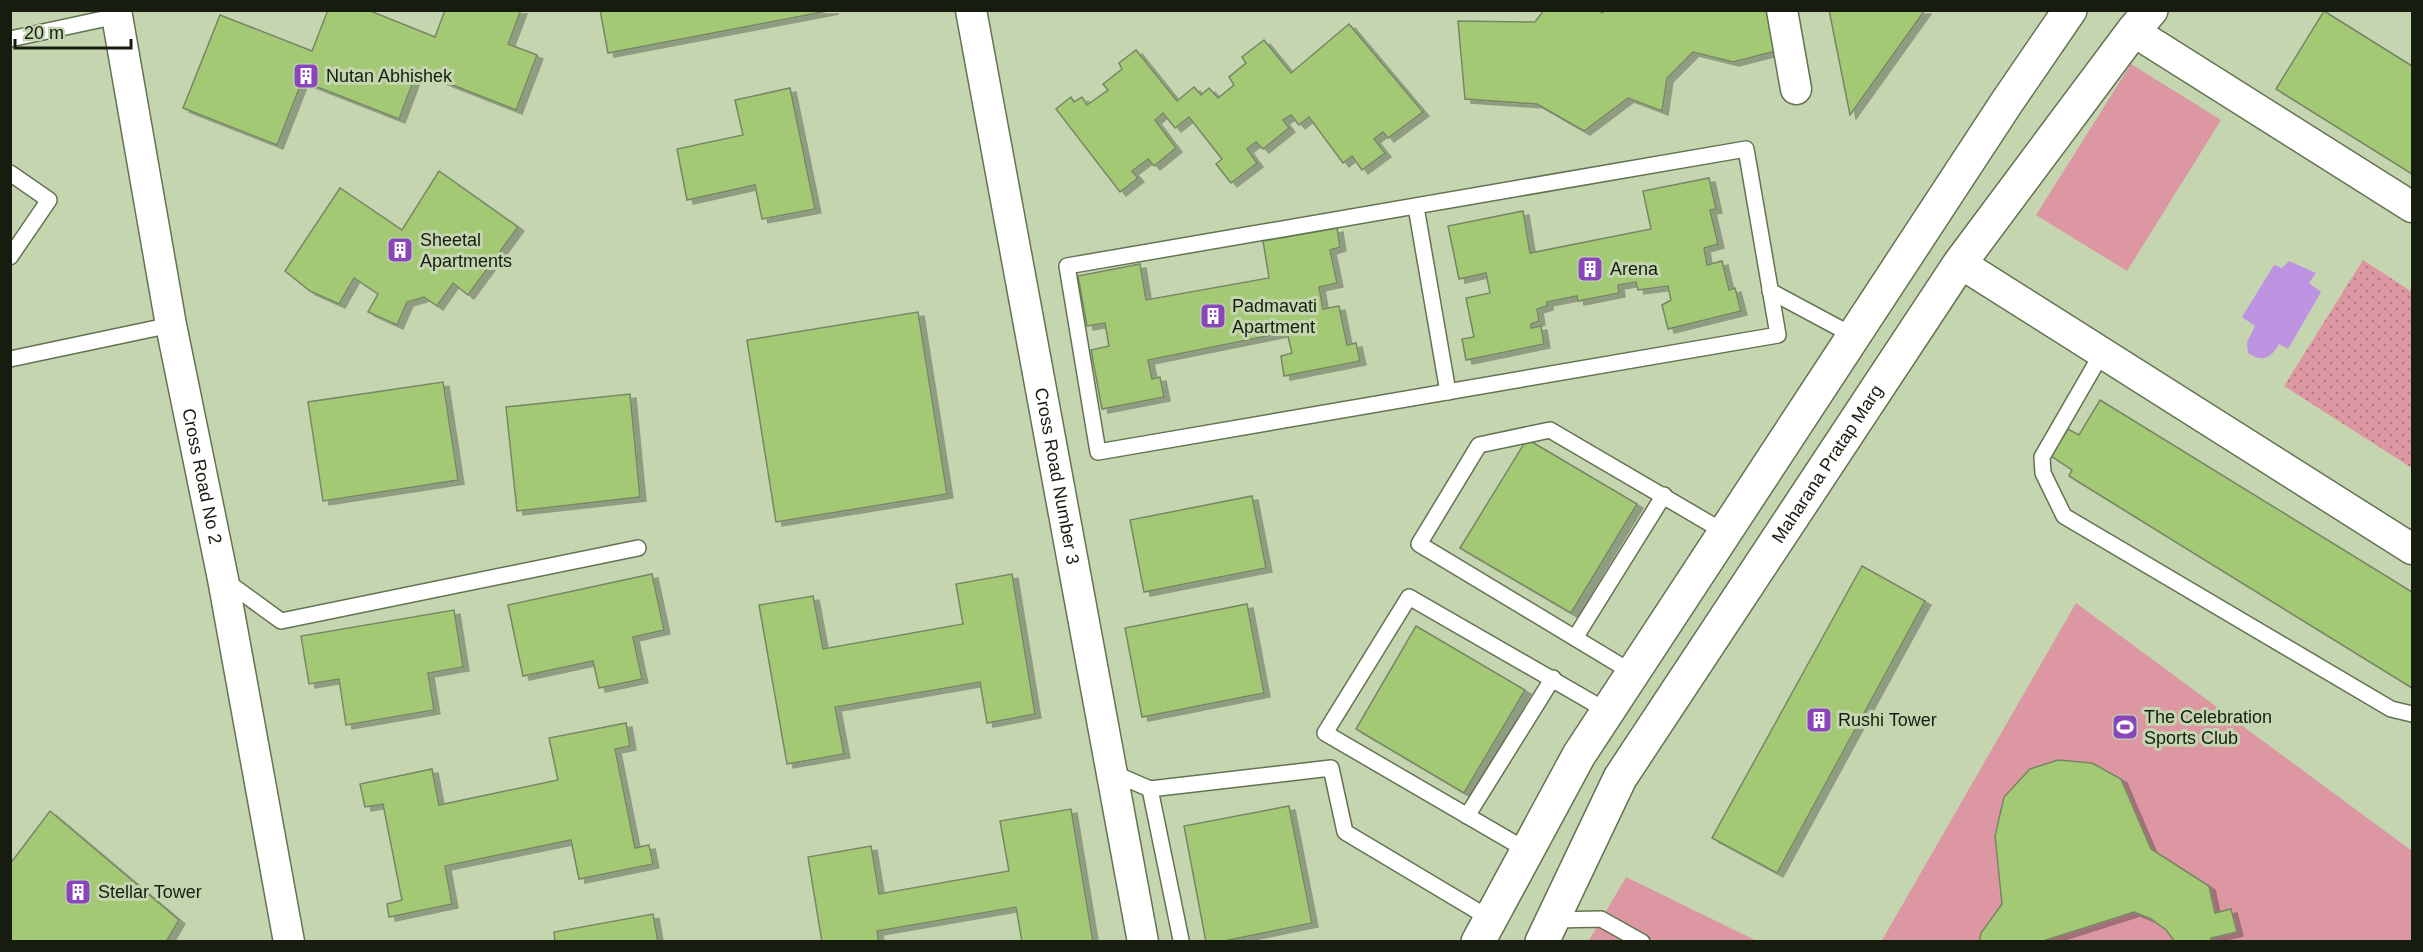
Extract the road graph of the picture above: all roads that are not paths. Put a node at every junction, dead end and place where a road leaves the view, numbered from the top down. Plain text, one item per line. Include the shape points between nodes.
1 (971, 10) edge
2 (1782, 10) edge
3 (2070, 10) edge
4 (116, 13) edge
5 (2142, 21) edge
6 (10, 39) edge
7 (1796, 89) dead end
8 (10, 173) edge
9 (1416, 207) junction
10 (2412, 207) edge
11 (10, 257) edge
12 (1960, 263) junction
13 (1770, 291) junction
14 (171, 325) junction
15 (1854, 336) junction
16 (2102, 353) junction
17 (10, 359) edge
18 (1448, 392) junction
19 (1664, 495) junction
20 (1726, 533) junction
21 (638, 548) dead end
22 (2412, 549) edge
23 (224, 579) junction
24 (1575, 638) junction
25 (1633, 673) junction
26 (1553, 678) junction
27 (1607, 711) junction
28 (2412, 714) edge
29 (1579, 755) junction
30 (1113, 773) junction
31 (1620, 778) junction
32 (1150, 789) junction
33 (1467, 816) junction
34 (1526, 850) junction
35 (1484, 930) edge
36 (1548, 931) edge
37 (1181, 940) dead end
38 (289, 942) edge
39 (1143, 942) edge
40 (1642, 942) edge

1 - 30 street, Cross Road Number 3
2 - 7 street
3 - 15 main road
4 - 6 lane
4 - 14 street, Cross Road No 2
5 - 10 street
5 - 12 main road, Maharana Pratap Marg
8 - 11 lane via 49,200
9 - 13 lane via 1746,149
9 - 18 lane
9 - 18 lane via 1067,266 1098,452
12 - 16 street
12 - 31 main road, Maharana Pratap Marg
13 - 15 lane
13 - 18 lane via 1778,335
14 - 17 lane
14 - 23 street, Cross Road No 2
15 - 20 main road
16 - 22 street
16 - 28 lane via 2042,457 2043,473 2064,516 2391,709
19 - 20 lane
19 - 24 lane
19 - 24 lane via 1550,430 1479,445 1419,544
20 - 25 main road
21 - 23 lane via 281,621
23 - 38 street, Cross Road No 2
24 - 25 lane
25 - 27 main road
26 - 27 lane
26 - 33 lane
26 - 33 lane via 1409,597 1325,733
27 - 29 main road
29 - 31 main road
29 - 34 main road
30 - 32 lane
30 - 39 street, Cross Road Number 3
31 - 36 main road, Maharana Pratap Marg
32 - 35 lane via 1331,768 1345,832
32 - 37 lane
33 - 34 lane
34 - 35 main road
36 - 40 lane via 1601,919

